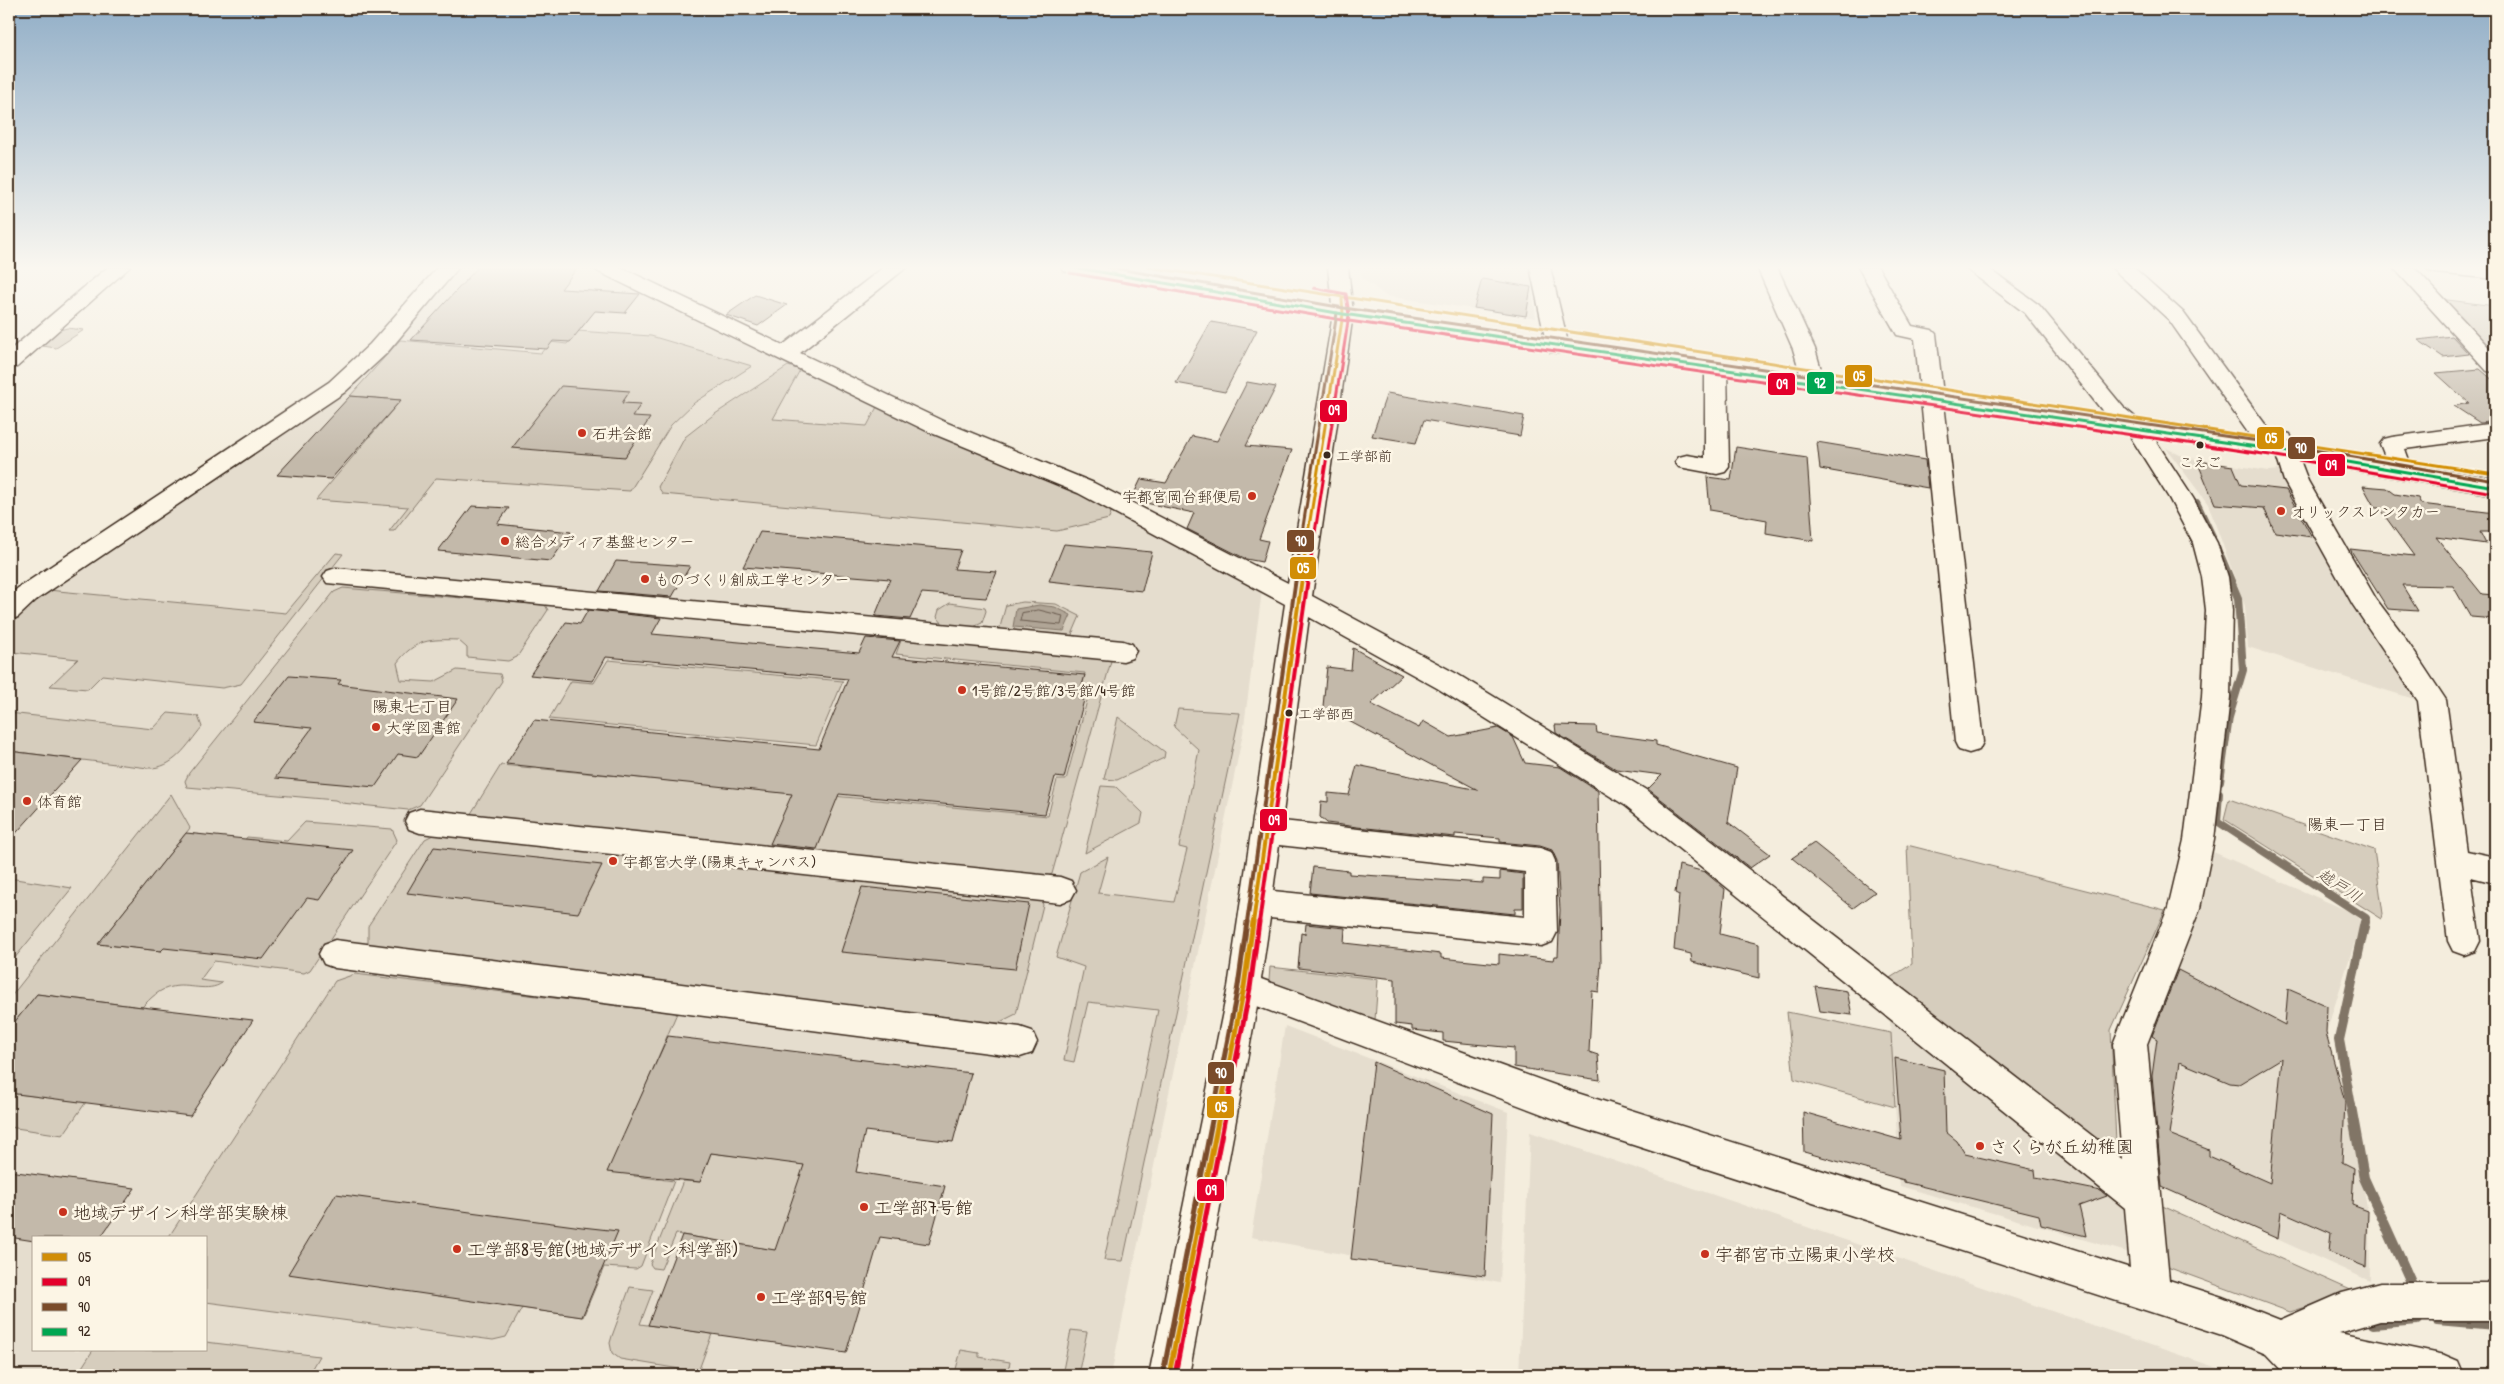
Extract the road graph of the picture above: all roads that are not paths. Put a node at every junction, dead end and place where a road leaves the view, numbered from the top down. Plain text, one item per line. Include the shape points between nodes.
1 (45, 332) edge
2 (393, 332) edge
3 (741, 332) edge
4 (814, 332) edge
5 (1339, 332) edge
6 (1502, 332) edge
7 (1555, 332) edge
8 (1796, 332) edge
9 (1908, 332) edge
10 (2050, 332) edge
11 (2188, 332) edge
12 (2467, 332) edge
13 (1557, 340) junction
14 (786, 353) junction
15 (2491, 356) edge
16 (9, 362) edge
17 (1716, 369) junction
18 (1812, 376) junction
19 (1931, 393) junction
20 (2116, 412) junction
21 (2495, 430) edge
22 (2146, 432) junction
23 (2275, 444) junction
24 (1687, 462) dead end
25 (2398, 464) junction
26 (2495, 474) edge
27 (2495, 487) edge
28 (336, 577) dead end
29 (15, 598) edge
30 (1300, 600) junction
31 (1123, 651) dead end
32 (1969, 742) dead end
33 (420, 821) dead end
34 (1267, 831) junction
35 (2453, 860) junction
36 (2495, 870) edge
37 (1060, 890) dead end
38 (1257, 903) junction
39 (2464, 941) dead end
40 (335, 954) dead end
41 (1244, 987) junction
42 (1020, 1042) dead end
43 (2142, 1198) junction
44 (2151, 1293) junction
45 (2495, 1302) edge
46 (2280, 1340) junction
47 (1169, 1375) edge
48 (2313, 1375) edge
49 (2444, 1375) edge

1 - 16 main road
2 - 29 main road via 337,387
3 - 14 main road
4 - 14 main road
5 - 30 main road
6 - 13 main road
7 - 13 main road
8 - 18 main road
9 - 19 main road via 1924,334
10 - 20 main road
11 - 23 main road
12 - 15 main road
13 - 17 main road
13 - 18 main road
14 - 30 main road via 937,427 1086,488
17 - 18 main road
17 - 24 main road via 1717,466
18 - 19 main road
19 - 20 main road
19 - 22 main road
19 - 32 main road
20 - 22 main road
20 - 23 main road
21 - 25 main road via 2392,444
22 - 23 main road
22 - 43 main road via 2205,543 2215,577 2219,610 2216,697 2199,840 2184,908 2130,1044
23 - 25 main road
23 - 35 main road via 2366,605 2432,700
25 - 26 main road
25 - 27 main road
28 - 31 main road
30 - 34 main road
30 - 43 main road via 1447,681 1636,798
33 - 37 main road
34 - 38 main road
34 - 38 main road via 1540,861 1541,932
35 - 36 main road
35 - 39 main road
38 - 41 main road
40 - 42 main road
41 - 44 main road via 1571,1108
41 - 47 main road
43 - 44 main road
44 - 46 main road via 2222,1316
45 - 46 main road via 2406,1300 2362,1306
46 - 48 main road
46 - 49 main road

